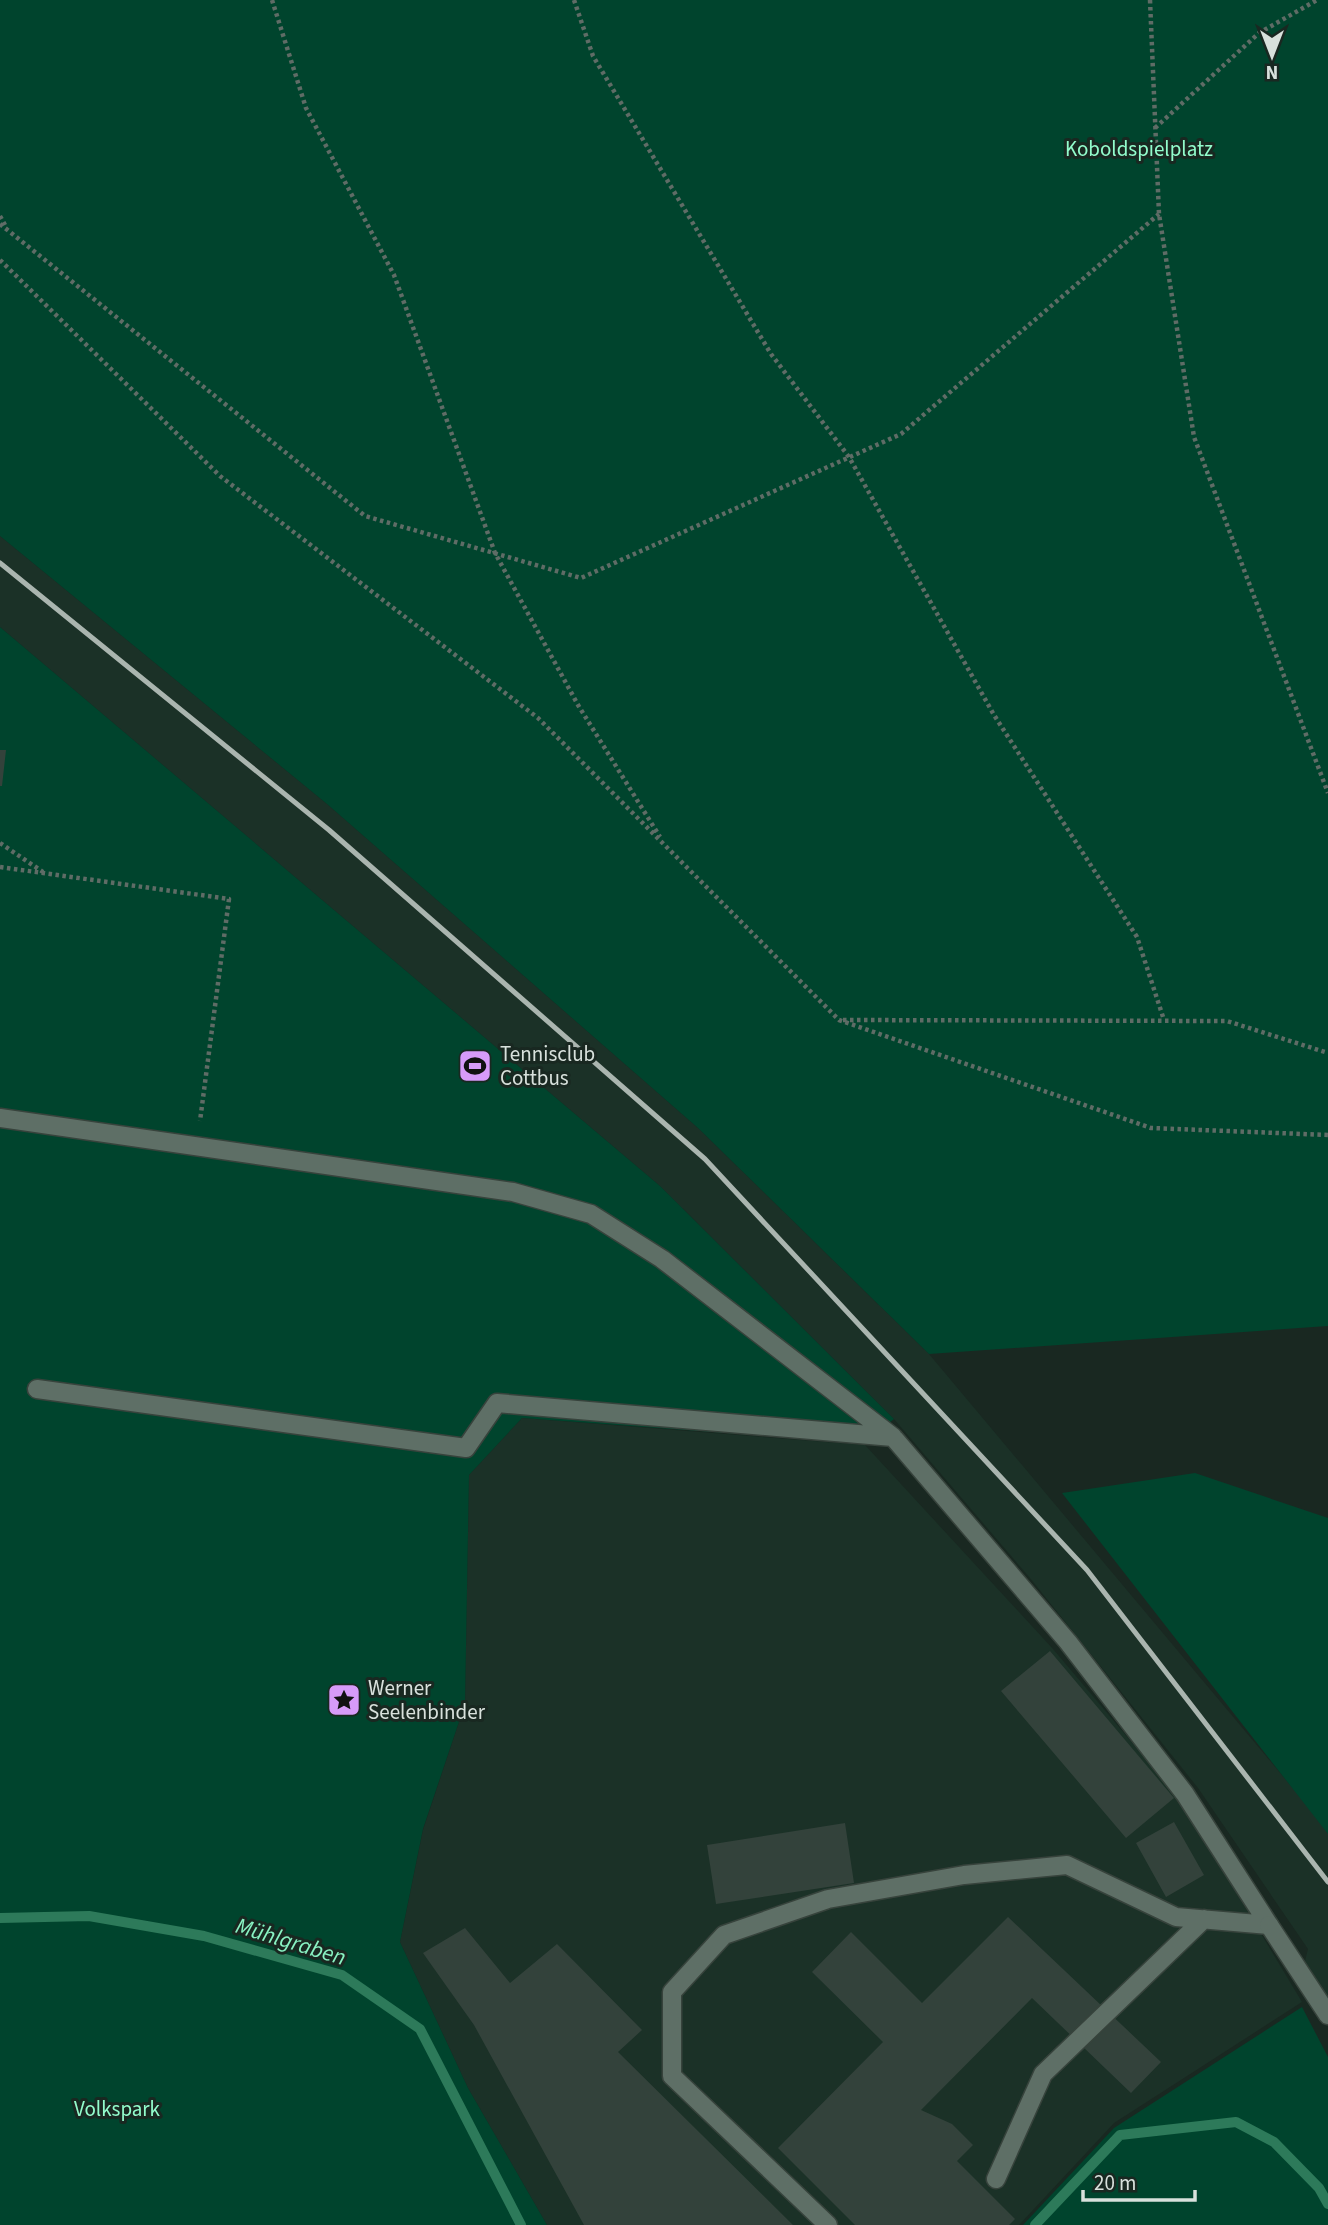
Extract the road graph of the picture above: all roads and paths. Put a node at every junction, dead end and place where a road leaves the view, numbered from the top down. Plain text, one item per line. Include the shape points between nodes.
1 (272, 0) edge
2 (574, 0) edge
3 (1150, 0) edge
4 (1317, 0) edge
5 (1155, 128) junction
6 (1159, 214) junction
7 (0, 216) edge
8 (3, 225) edge
9 (0, 260) edge
10 (849, 457) junction
11 (495, 553) junction
12 (1328, 793) edge
13 (0, 843) edge
14 (665, 846) junction
15 (0, 867) edge
16 (44, 873) junction
17 (839, 1020) junction
18 (1164, 1020) junction
19 (1328, 1053) edge
20 (0, 1118) edge
21 (1328, 1135) edge
22 (197, 1146) junction
23 (37, 1390) dead end
24 (893, 1437) junction
25 (1204, 1919) junction
26 (1269, 1925) junction
27 (1328, 2015) edge
28 (996, 2179) dead end
29 (828, 2225) edge

1 - 11 path via 306,108 394,275
2 - 10 path via 593,56 764,342
3 - 5 path
4 - 5 path via 1259,33
5 - 6 path
6 - 10 path via 901,434
6 - 12 path via 1194,437
7 - 8 path
8 - 11 path via 365,516
9 - 14 path via 219,476 538,718
10 - 11 path via 581,578
10 - 18 path via 994,715 1137,937
11 - 14 path via 578,705
13 - 16 path
14 - 17 path
15 - 16 path
16 - 22 path via 229,899
17 - 18 path
17 - 21 path via 1151,1128
18 - 19 path via 1227,1021
20 - 22 street
22 - 24 street via 513,1192 591,1214 662,1259
23 - 24 street via 466,1448 497,1403
24 - 26 street via 1085,1664 1185,1794
25 - 26 street
25 - 28 street via 1044,2074
25 - 29 street via 1176,1917 1067,1865 964,1875 828,1899 724,1935 672,1992 672,2076
26 - 27 street

